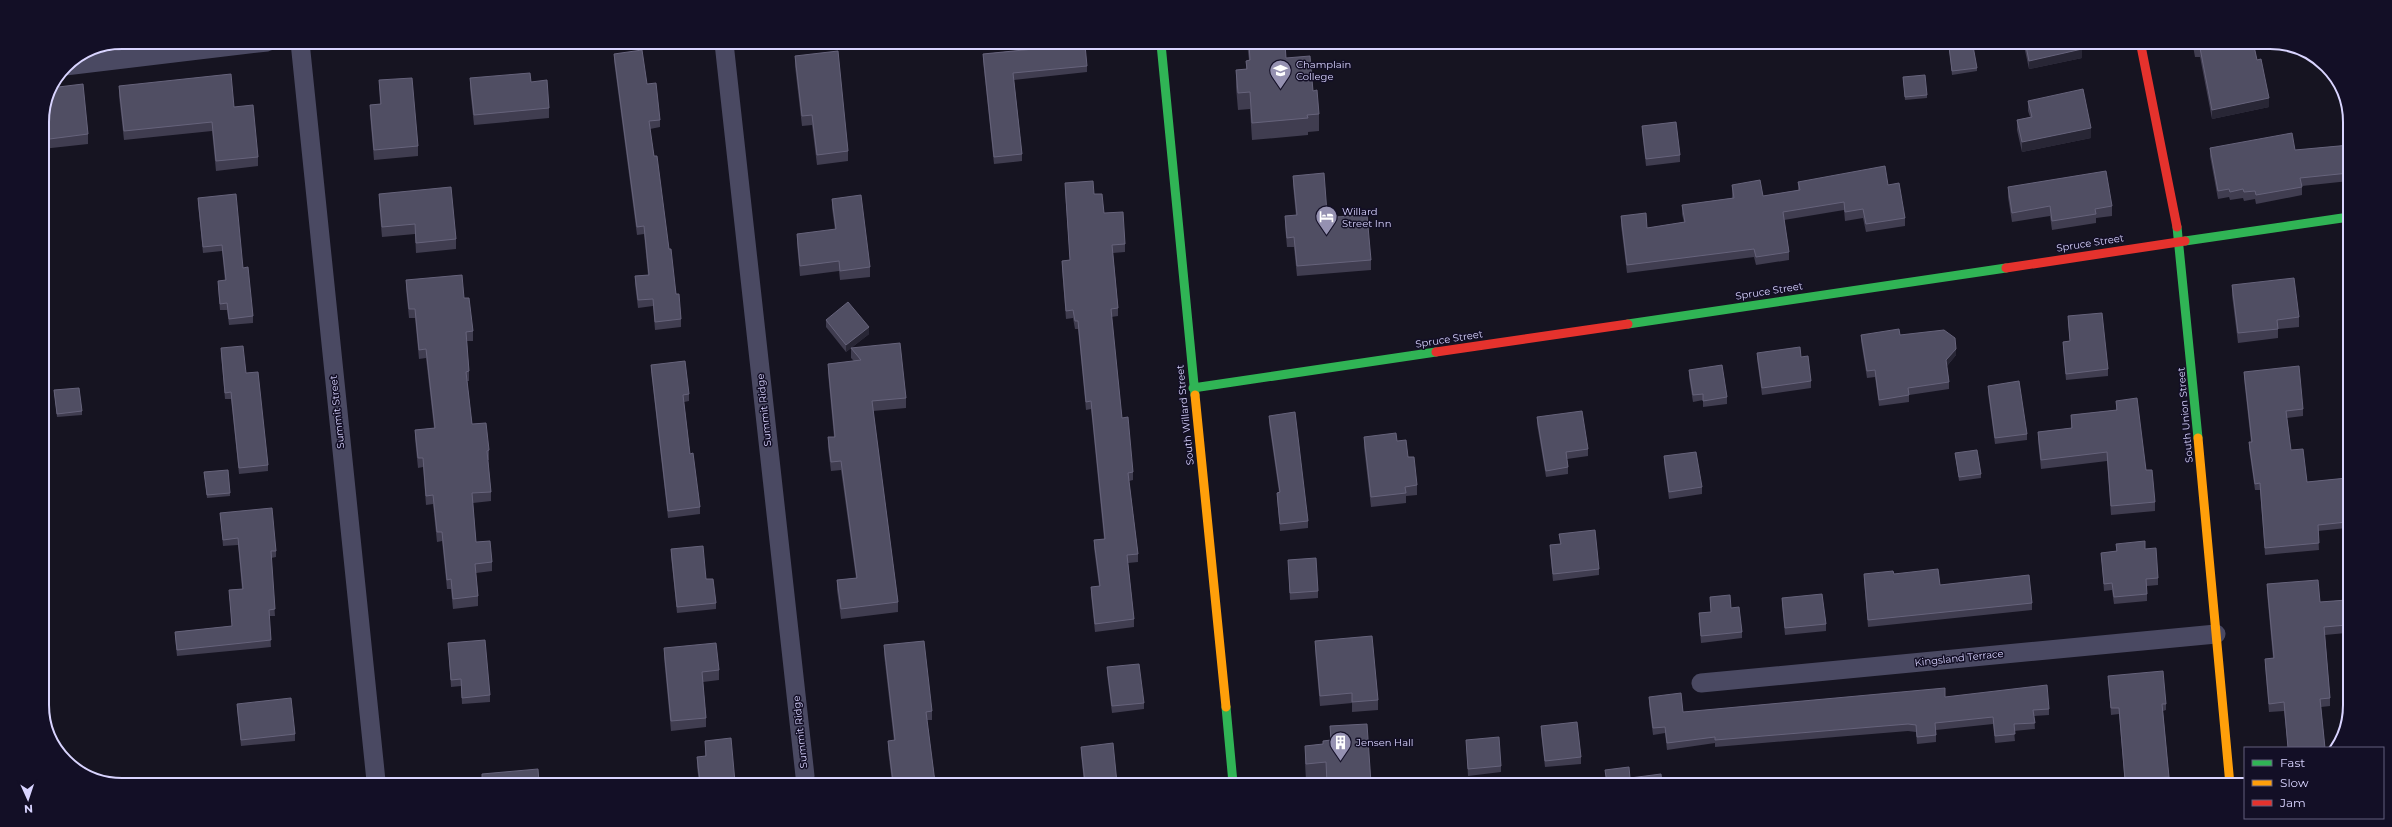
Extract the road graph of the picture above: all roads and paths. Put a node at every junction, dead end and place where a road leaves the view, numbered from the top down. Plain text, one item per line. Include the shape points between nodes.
1 (208, 49) edge
2 (301, 49) edge
3 (725, 49) edge
4 (1160, 49) edge
5 (2142, 49) edge
6 (77, 65) edge
7 (2343, 218) edge
8 (2180, 240) junction
9 (1193, 388) junction
10 (2216, 634) junction
11 (1702, 683) dead end
12 (805, 776) dead end
13 (376, 778) edge
14 (1232, 778) edge
15 (2229, 778) edge

1 - 6 street
2 - 13 street, Summit Street
3 - 12 street, Summit Ridge
4 - 9 main road, South Willard Street
5 - 8 main road, South Union Street
7 - 8 main road, Spruce Street
8 - 9 main road, Spruce Street
8 - 10 main road, South Union Street
9 - 14 main road, South Willard Street
10 - 11 street, Kingsland Terrace
10 - 15 main road, South Union Street

